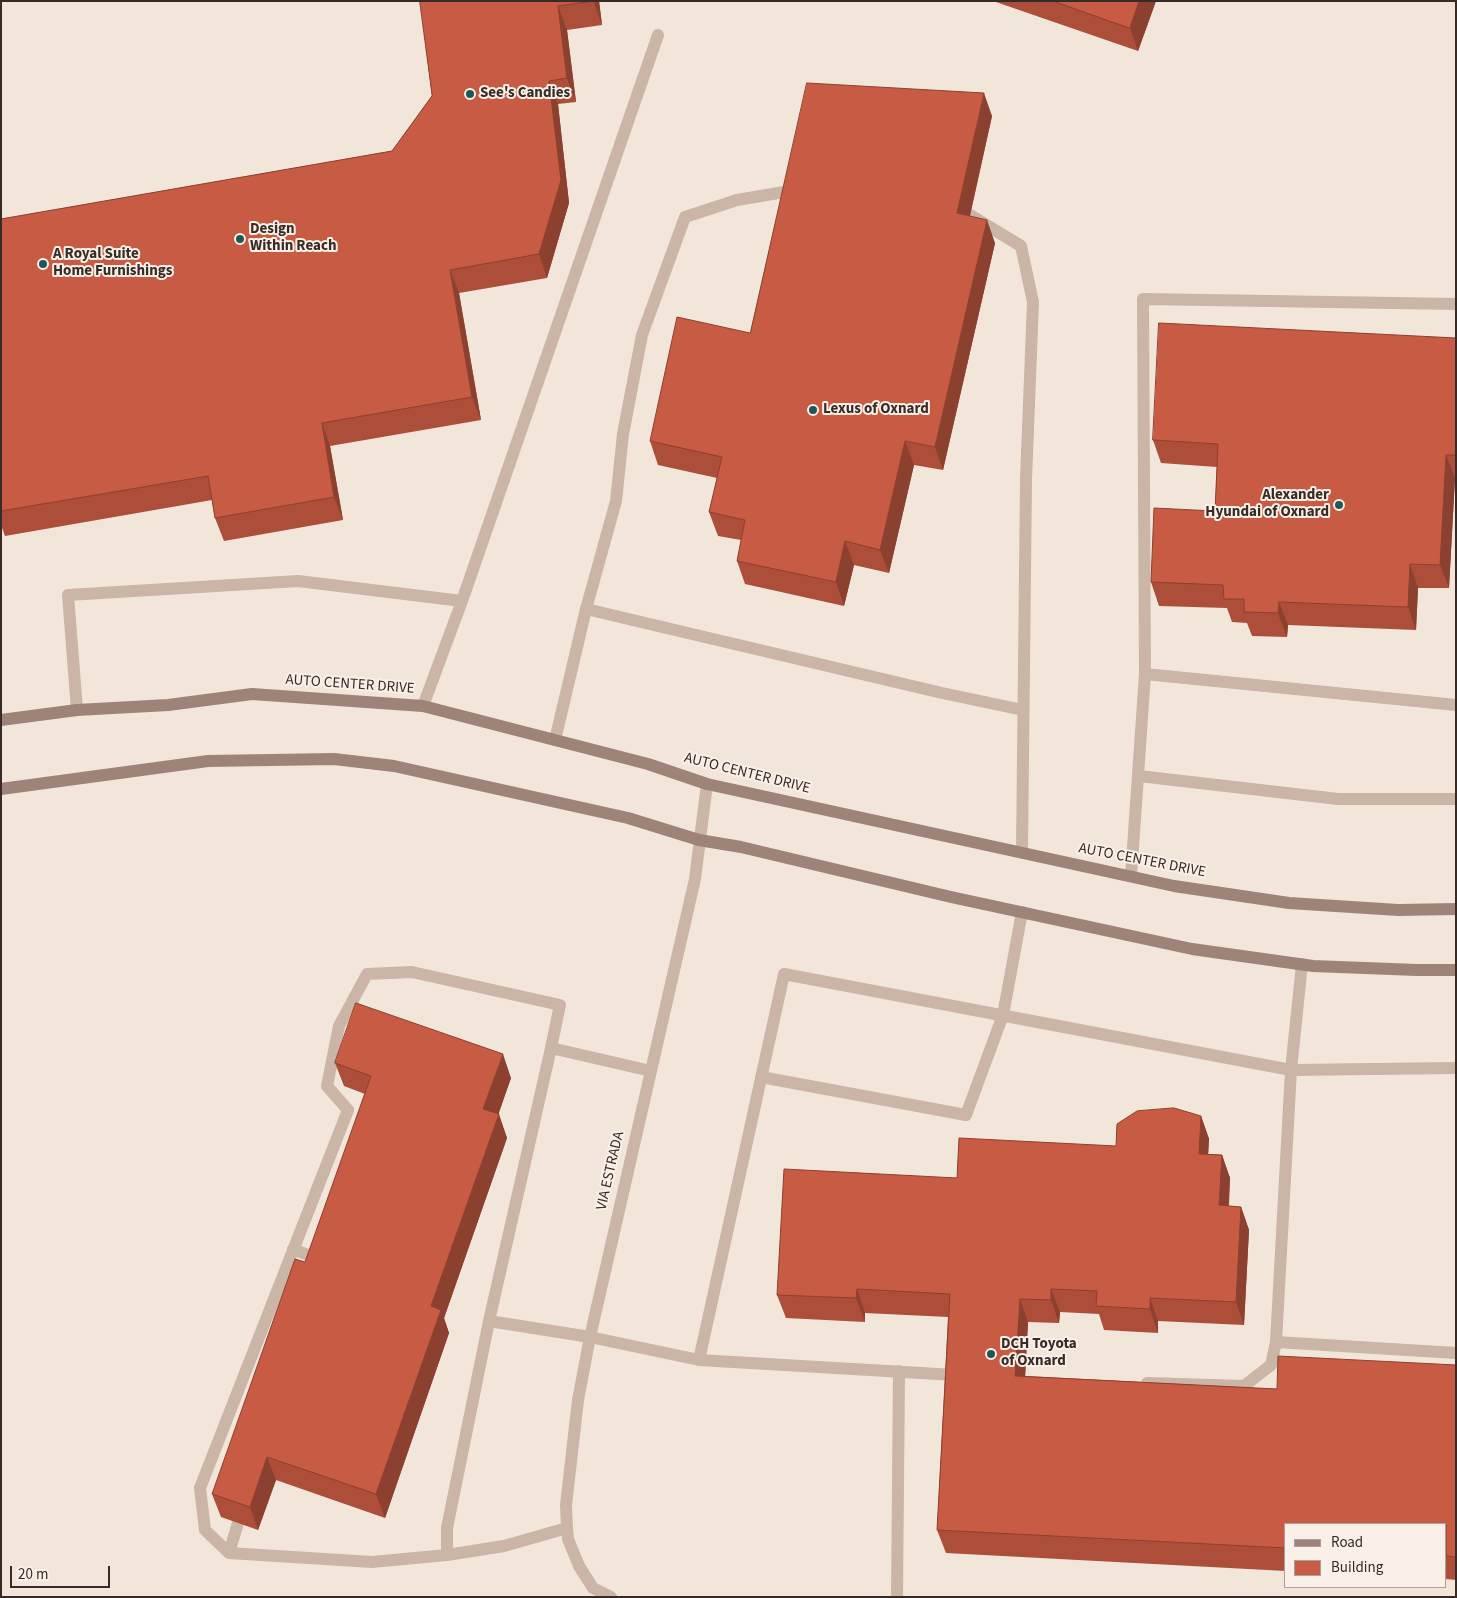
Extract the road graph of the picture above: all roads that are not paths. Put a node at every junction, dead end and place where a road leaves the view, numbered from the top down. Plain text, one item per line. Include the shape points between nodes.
1 (658, 35) dead end
2 (796, 190) edge
3 (970, 215) edge
4 (1456, 304) edge
5 (462, 601) junction
6 (586, 609) junction
7 (1145, 674) junction
8 (1456, 705) edge
9 (423, 706) junction
10 (77, 710) junction
11 (1024, 710) junction
12 (1, 720) edge
13 (555, 740) junction
14 (1138, 776) junction
15 (707, 784) junction
16 (1, 789) edge
17 (1456, 798) edge
18 (698, 840) junction
19 (1022, 852) junction
20 (1131, 876) junction
21 (1456, 909) edge
22 (1022, 912) junction
23 (1302, 964) junction
24 (1456, 970) edge
25 (1003, 1014) junction
26 (551, 1048) junction
27 (1456, 1068) edge
28 (1291, 1070) junction
29 (651, 1071) junction
30 (761, 1077) junction
31 (293, 1249) junction
32 (323, 1261) edge
33 (489, 1321) junction
34 (590, 1337) junction
35 (1276, 1342) junction
36 (1456, 1353) edge
37 (699, 1360) junction
38 (899, 1371) junction
39 (955, 1374) edge
40 (1134, 1382) edge
41 (238, 1523) edge
42 (567, 1528) junction
43 (229, 1553) junction
44 (447, 1555) junction
45 (611, 1597) edge
46 (897, 1597) edge

1 - 5 street
2 - 6 street via 737,200 685,217 642,335 623,434 616,501
3 - 11 street via 1021,246 1033,302 1026,479
4 - 7 street via 1143,299
5 - 9 street
5 - 10 street via 298,582 68,596
6 - 11 street
6 - 13 street
7 - 8 street
7 - 14 street
9 - 10 street, AUTO CENTER DRIVE via 252,694 168,705
9 - 13 street, AUTO CENTER DRIVE
10 - 12 street, AUTO CENTER DRIVE
11 - 19 street
13 - 15 street, AUTO CENTER DRIVE via 648,764
14 - 17 street via 1338,799
14 - 20 street
15 - 18 street, VIA ESTRADA
15 - 19 street, AUTO CENTER DRIVE
16 - 18 street via 208,761 334,759 394,766 628,818
18 - 22 street
18 - 29 street, VIA ESTRADA via 695,879
19 - 20 street, AUTO CENTER DRIVE
20 - 21 street, AUTO CENTER DRIVE via 1174,886 1289,903 1398,910
22 - 23 street via 1192,949
22 - 25 street
23 - 24 street
23 - 28 street
25 - 28 street
25 - 30 street via 966,1115
25 - 30 street via 784,974
26 - 29 street
26 - 31 street via 560,1005 412,972 368,974 338,1026 327,1086 348,1110
26 - 33 street
27 - 28 street
28 - 35 street
29 - 34 street, VIA ESTRADA
30 - 37 street
31 - 32 street
31 - 43 street via 200,1488 205,1530
33 - 34 street
33 - 44 street via 447,1528
34 - 37 street
34 - 42 street, VIA ESTRADA via 578,1400 566,1505
35 - 36 street
35 - 40 street via 1271,1365 1244,1386
37 - 38 street
38 - 39 street
38 - 46 street
41 - 43 street
42 - 44 street via 504,1546
42 - 45 street, VIA ESTRADA via 579,1566 593,1588
43 - 44 street via 372,1562

